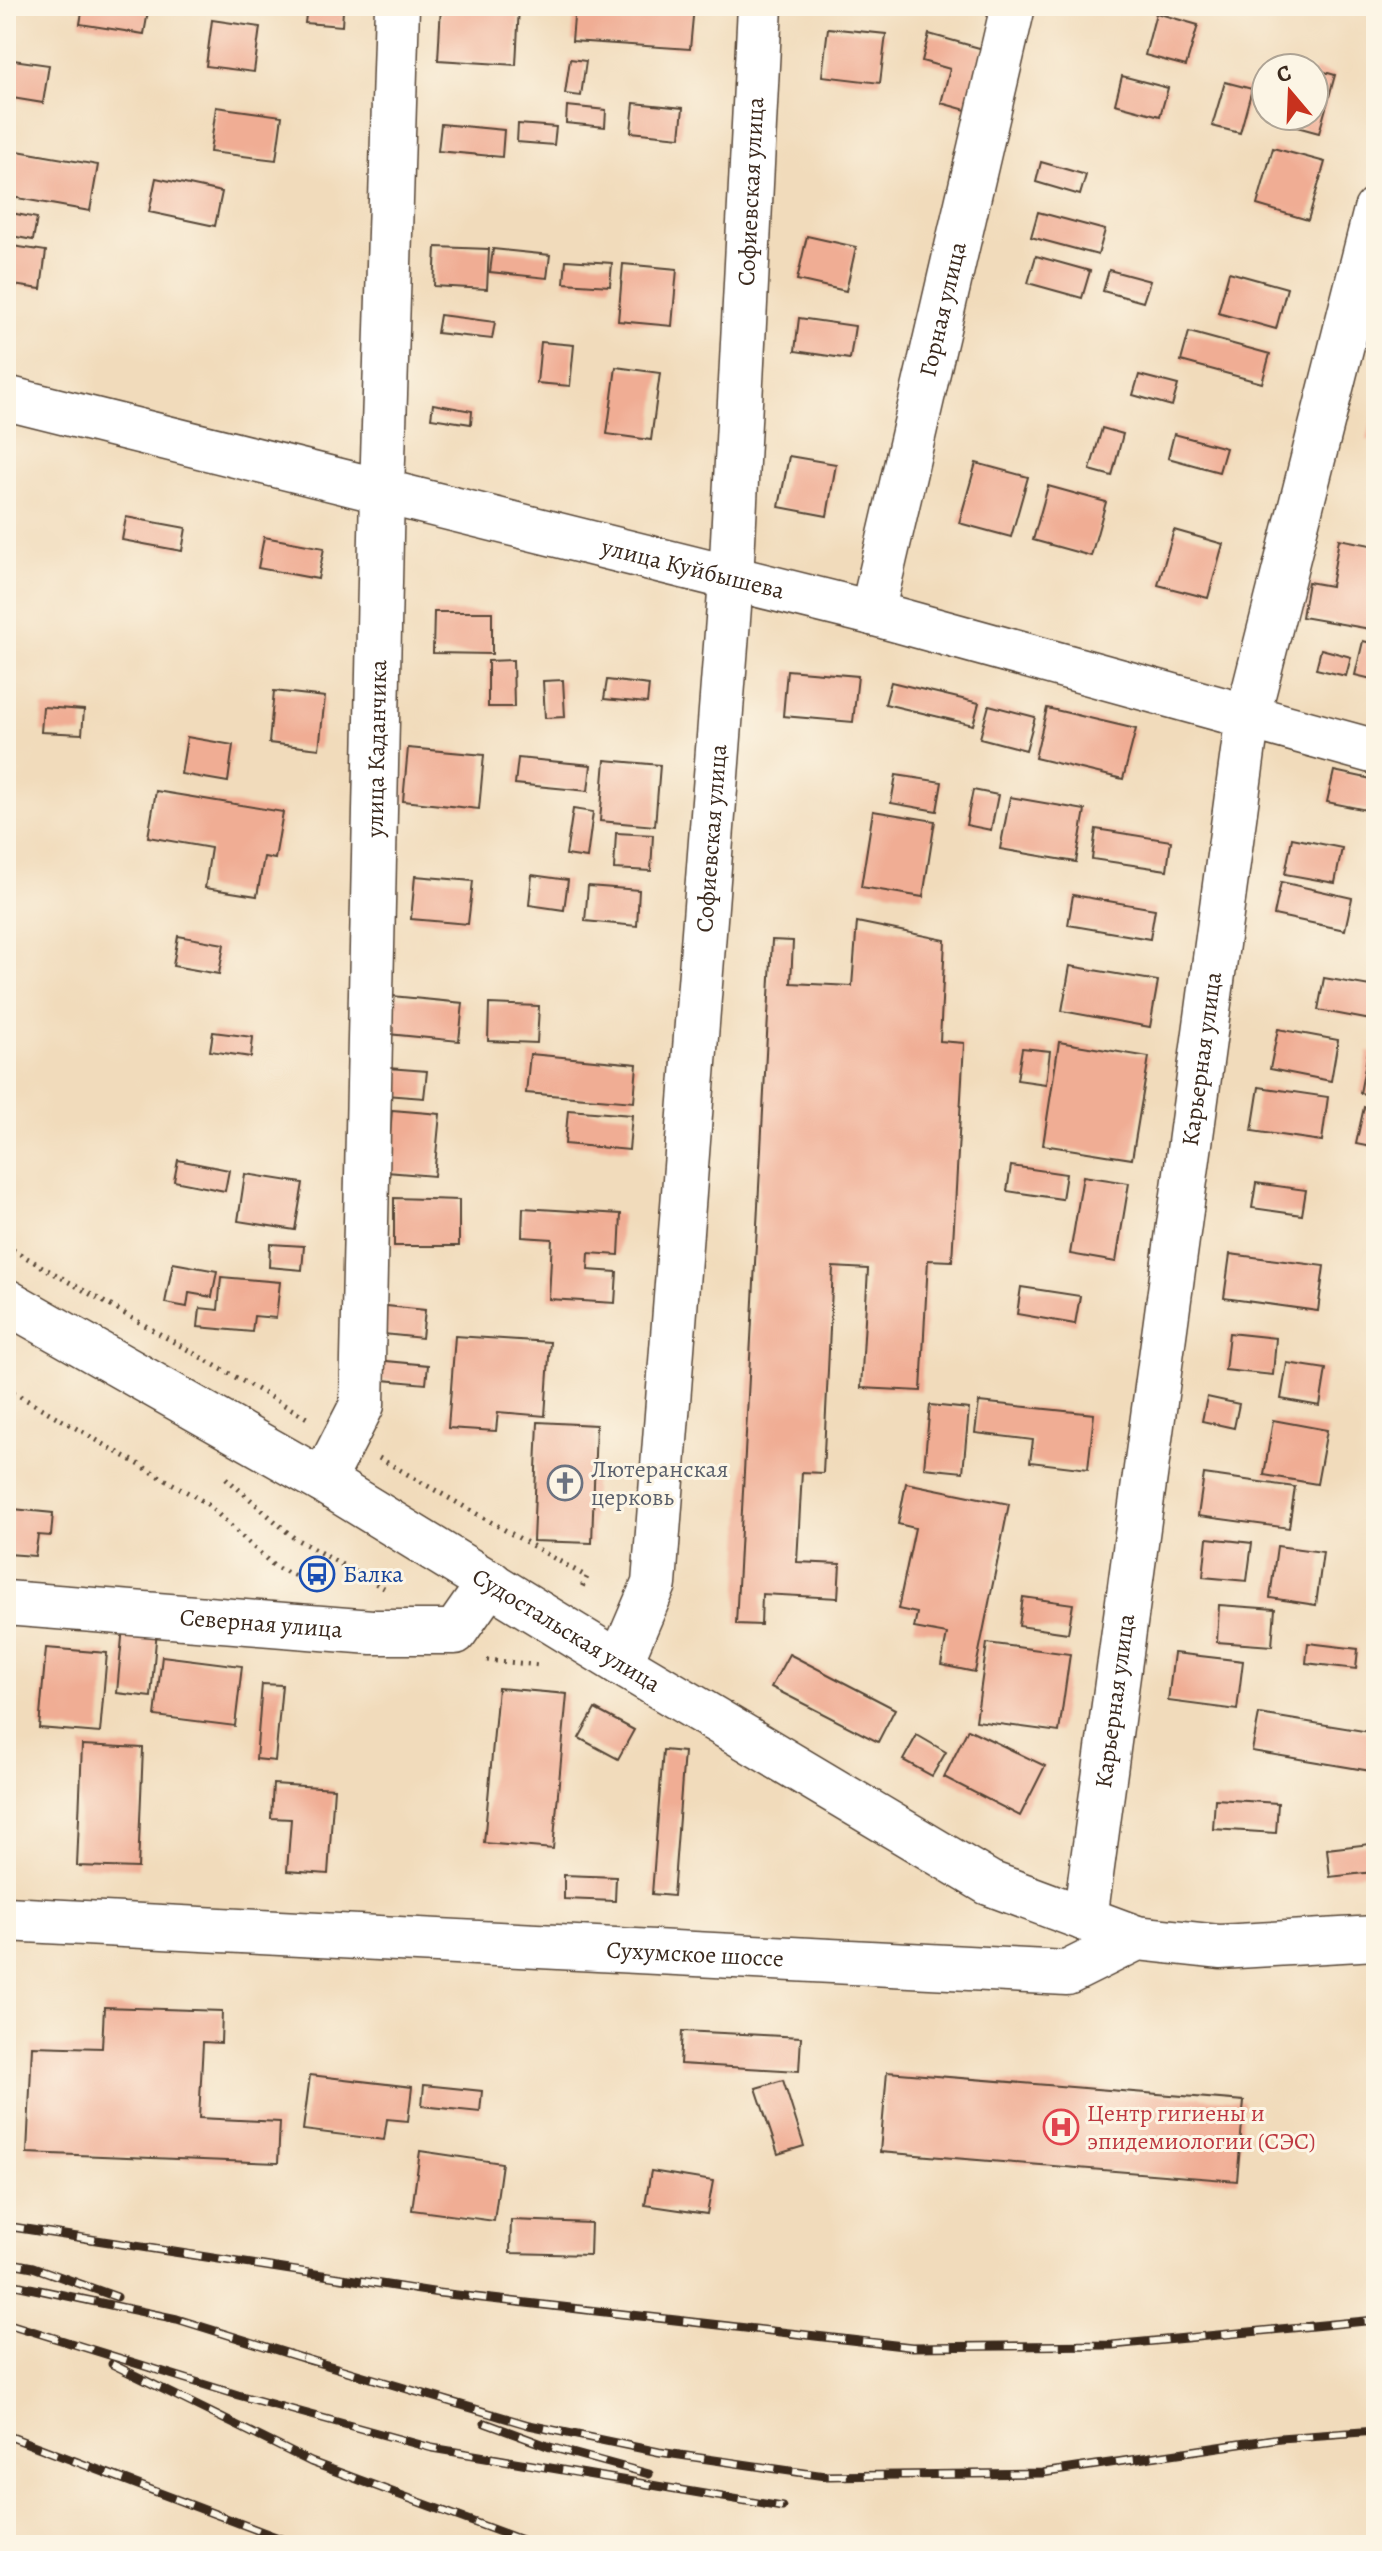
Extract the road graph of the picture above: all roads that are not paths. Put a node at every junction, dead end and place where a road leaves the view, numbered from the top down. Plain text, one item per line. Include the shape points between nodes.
1 (397, 6) edge
2 (760, 6) edge
3 (1013, 6) edge
4 (1376, 210) edge
5 (6, 398) edge
6 (382, 491) junction
7 (731, 580) junction
8 (872, 613) junction
9 (1248, 715) junction
10 (1376, 752) edge
11 (6, 1301) edge
12 (323, 1481) junction
13 (490, 1582) junction
14 (6, 1603) edge
15 (620, 1663) junction
16 (6, 1919) edge
17 (1085, 1919) junction
18 (1137, 1938) junction
19 (1376, 1938) edge

1 - 6 main road, улица Каданчика
2 - 7 main road, Софиевская улица
3 - 8 main road, Горная улица
4 - 9 main road, Карьерная улица
5 - 6 main road, улица Куйбышева
6 - 7 main road, улица Куйбышева
6 - 12 main road, улица Каданчика via 362,1405
7 - 8 main road, улица Куйбышева
7 - 15 main road, Софиевская улица via 654,1584
8 - 9 main road, улица Куйбышева
9 - 10 main road, улица Куйбышева
9 - 17 main road, Карьерная улица
11 - 12 main road, Судостальская улица
12 - 13 main road, Судостальская улица
13 - 14 main road, Северная улица via 455,1632 372,1632
13 - 15 main road, Судостальская улица
15 - 17 main road, Судостальская улица via 989,1883
16 - 18 main road, Сухумское шоссе via 1067,1973
17 - 18 main road, Судостальская улица
18 - 19 main road via 1220,1947

